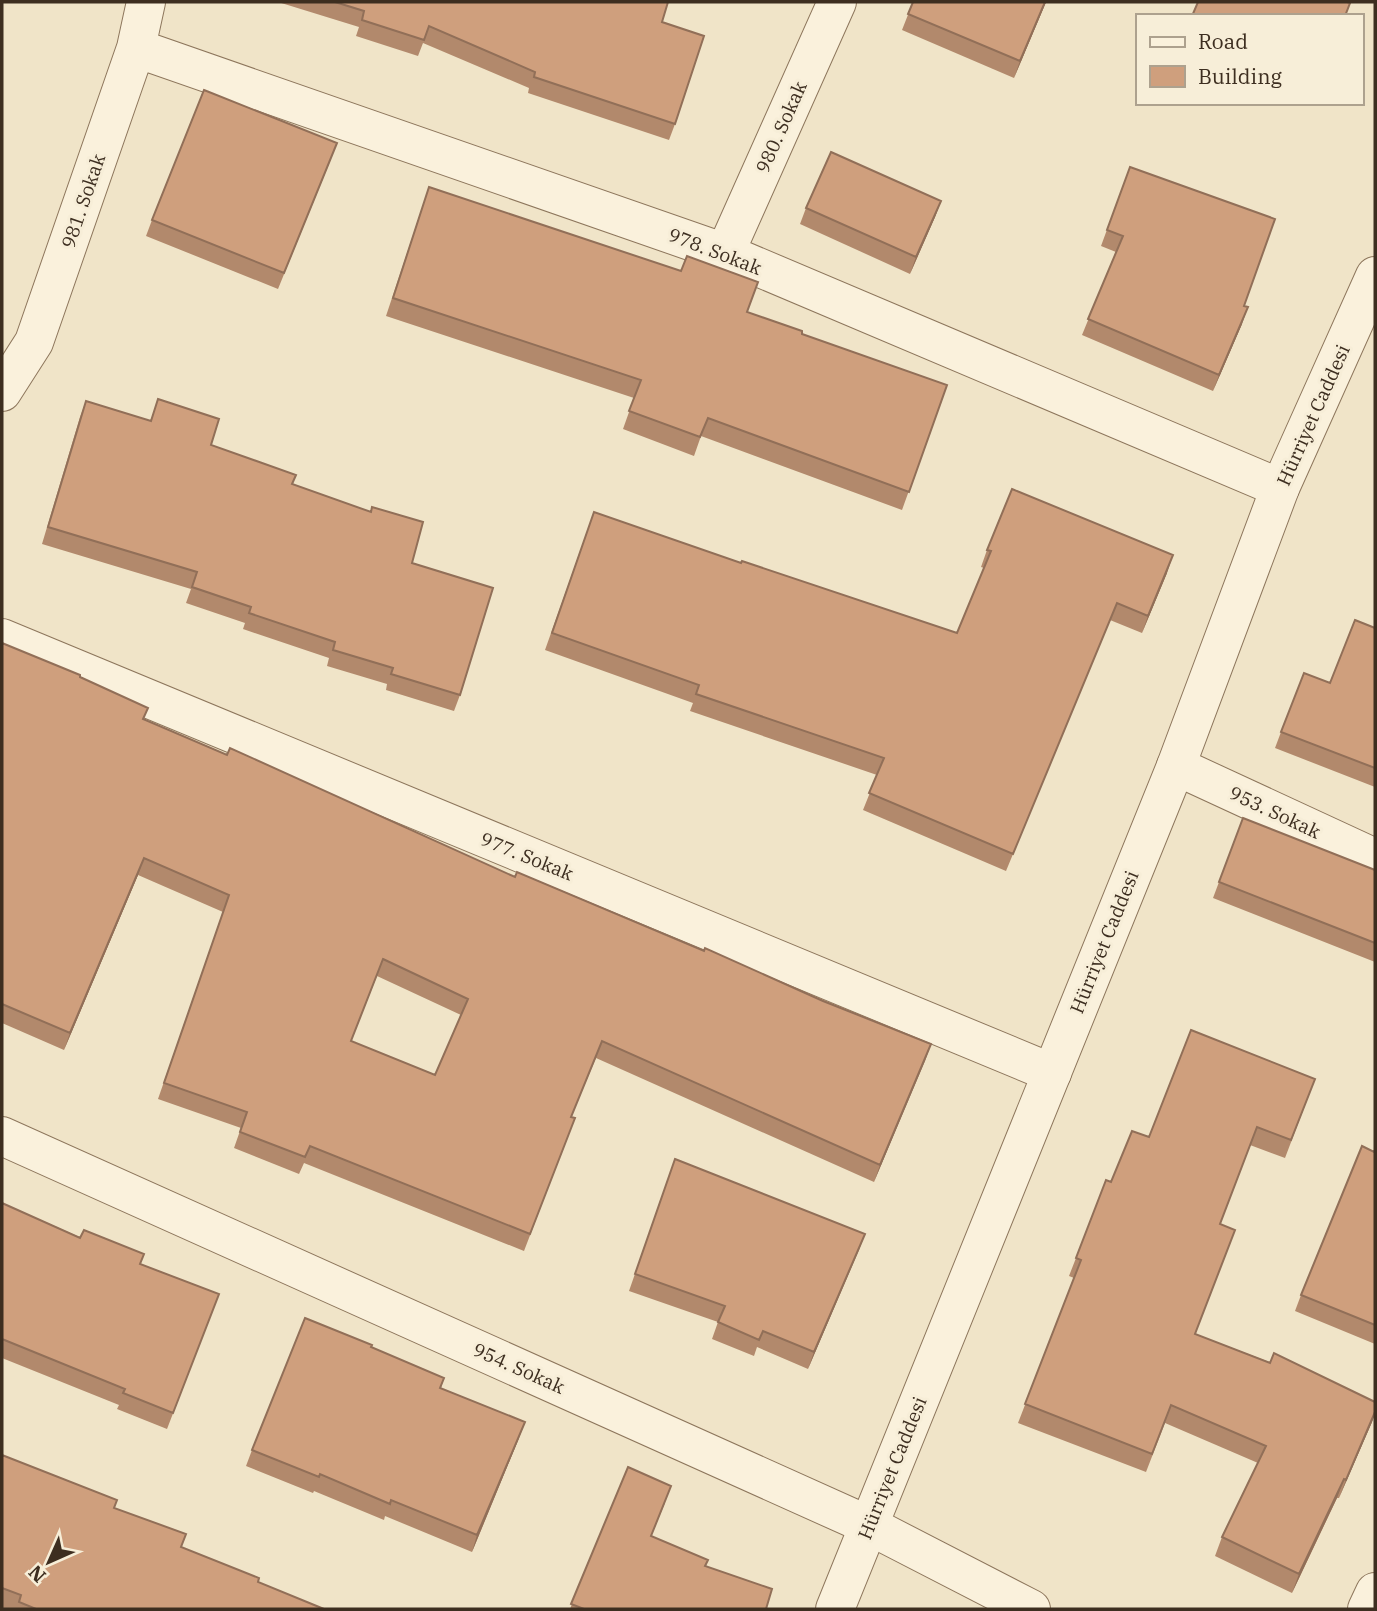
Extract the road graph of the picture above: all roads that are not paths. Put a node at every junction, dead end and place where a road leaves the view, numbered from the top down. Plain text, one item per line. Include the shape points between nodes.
1 (146, 2) edge
2 (837, 2) edge
3 (136, 48) junction
4 (725, 253) junction
5 (1375, 276) edge
6 (2, 392) edge
7 (1280, 488) junction
8 (2, 638) edge
9 (1176, 766) junction
10 (1375, 858) edge
11 (1052, 1073) junction
12 (2, 1136) edge
13 (869, 1525) junction
14 (1375, 1592) edge
15 (835, 1609) edge
16 (1031, 1609) edge
17 (1367, 1609) edge

1 - 3 street, 981. Sokak
2 - 4 street, 980. Sokak
3 - 4 street, 978. Sokak
3 - 6 street, 981. Sokak via 34,342
4 - 7 street, 978. Sokak
5 - 7 street, Hürriyet Caddesi
7 - 9 street, Hürriyet Caddesi
8 - 11 street, 977. Sokak
9 - 10 street, 953. Sokak
9 - 11 street, Hürriyet Caddesi
11 - 13 street, Hürriyet Caddesi
12 - 13 street, 954. Sokak
13 - 15 street, Hürriyet Caddesi
13 - 16 street, 954. Sokak
14 - 17 street

